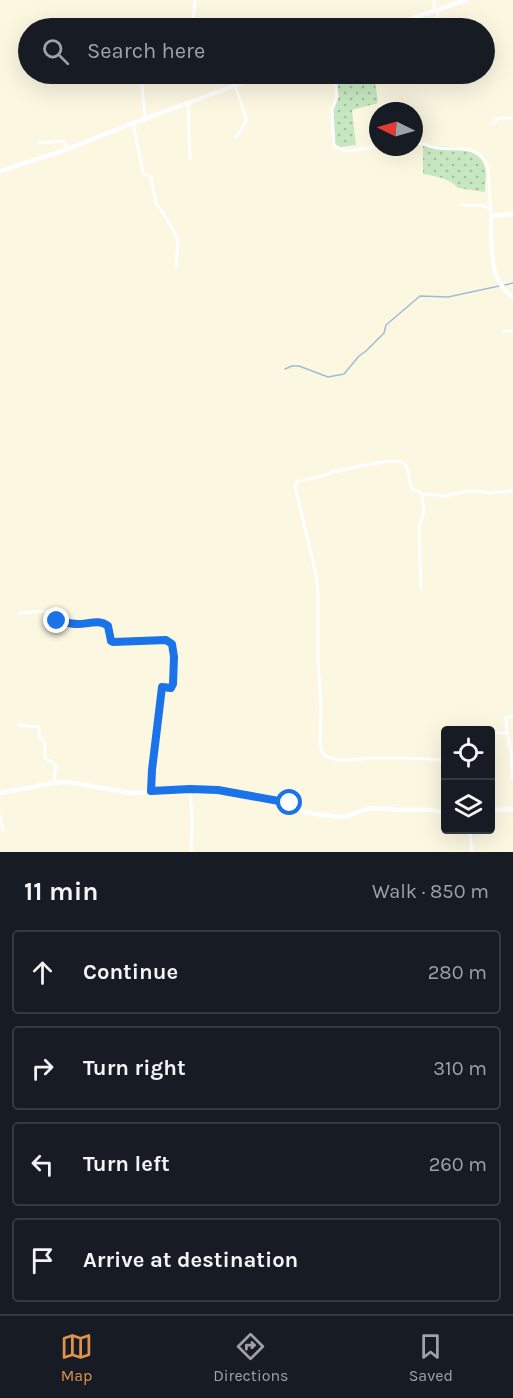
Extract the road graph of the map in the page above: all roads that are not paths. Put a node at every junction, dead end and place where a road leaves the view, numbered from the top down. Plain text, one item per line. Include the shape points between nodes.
1 (195, 0) edge
2 (434, 0) edge
3 (466, 0) edge
4 (436, 11) junction
5 (193, 18) edge
6 (415, 18) edge
7 (436, 18) edge
8 (142, 84) edge
9 (336, 84) edge
10 (236, 85) joint
11 (188, 102) junction
12 (513, 118) edge
13 (145, 119) junction
14 (133, 123) junction
15 (493, 123) dead end
16 (236, 137) dead end
17 (39, 143) dead end
18 (423, 144) edge
19 (369, 147) edge
20 (68, 149) junction
21 (190, 159) dead end
22 (0, 171) edge
23 (462, 205) dead end
24 (491, 213) junction
25 (513, 214) edge
26 (176, 267) dead end
27 (513, 297) edge
28 (503, 331) dead end
29 (513, 331) edge
30 (513, 491) edge
31 (423, 495) junction
32 (421, 587) dead end
33 (19, 612) dead end
34 (513, 716) edge
35 (19, 725) dead end
36 (495, 732) edge
37 (507, 733) junction
38 (445, 780) edge
39 (513, 780) edge
40 (54, 783) junction
41 (190, 789) junction
42 (151, 791) junction
43 (0, 793) edge
44 (513, 809) edge
45 (495, 810) edge
46 (441, 812) edge
47 (0, 816) edge
48 (3, 830) dead end
49 (470, 834) edge
50 (191, 852) edge
51 (472, 852) edge

1 - 5 street
2 - 4 street
3 - 4 street
4 - 6 street
4 - 7 street
8 - 13 street
9 - 19 street via 337,97 332,110 334,146 349,150
10 - 11 street
10 - 16 street via 246,122
11 - 13 street
11 - 21 street
12 - 15 street via 498,118
13 - 14 street
14 - 20 street
14 - 26 street via 143,173 152,177 156,204 178,239
17 - 20 street via 62,141
18 - 24 street via 469,149 478,154 488,168
20 - 22 street
23 - 24 street via 484,206
24 - 25 street
24 - 27 street via 494,270
28 - 29 street
30 - 31 street
31 - 32 street via 419,529
31 - 38 street via 411,488 408,470 400,461 332,472 297,482 295,486 317,579 321,750 330,758 346,760 442,760
33 - 42 street via 50,611 57,621 105,623 113,642 166,640 172,644 173,684 171,688 162,687
34 - 37 street via 506,718
35 - 40 street via 39,727 45,758 56,765
36 - 37 street
37 - 39 street
40 - 42 street via 131,793
40 - 43 street
41 - 42 street
41 - 46 street via 282,801 303,812 339,818 374,808
41 - 50 street
44 - 45 street
47 - 48 street
49 - 51 street

